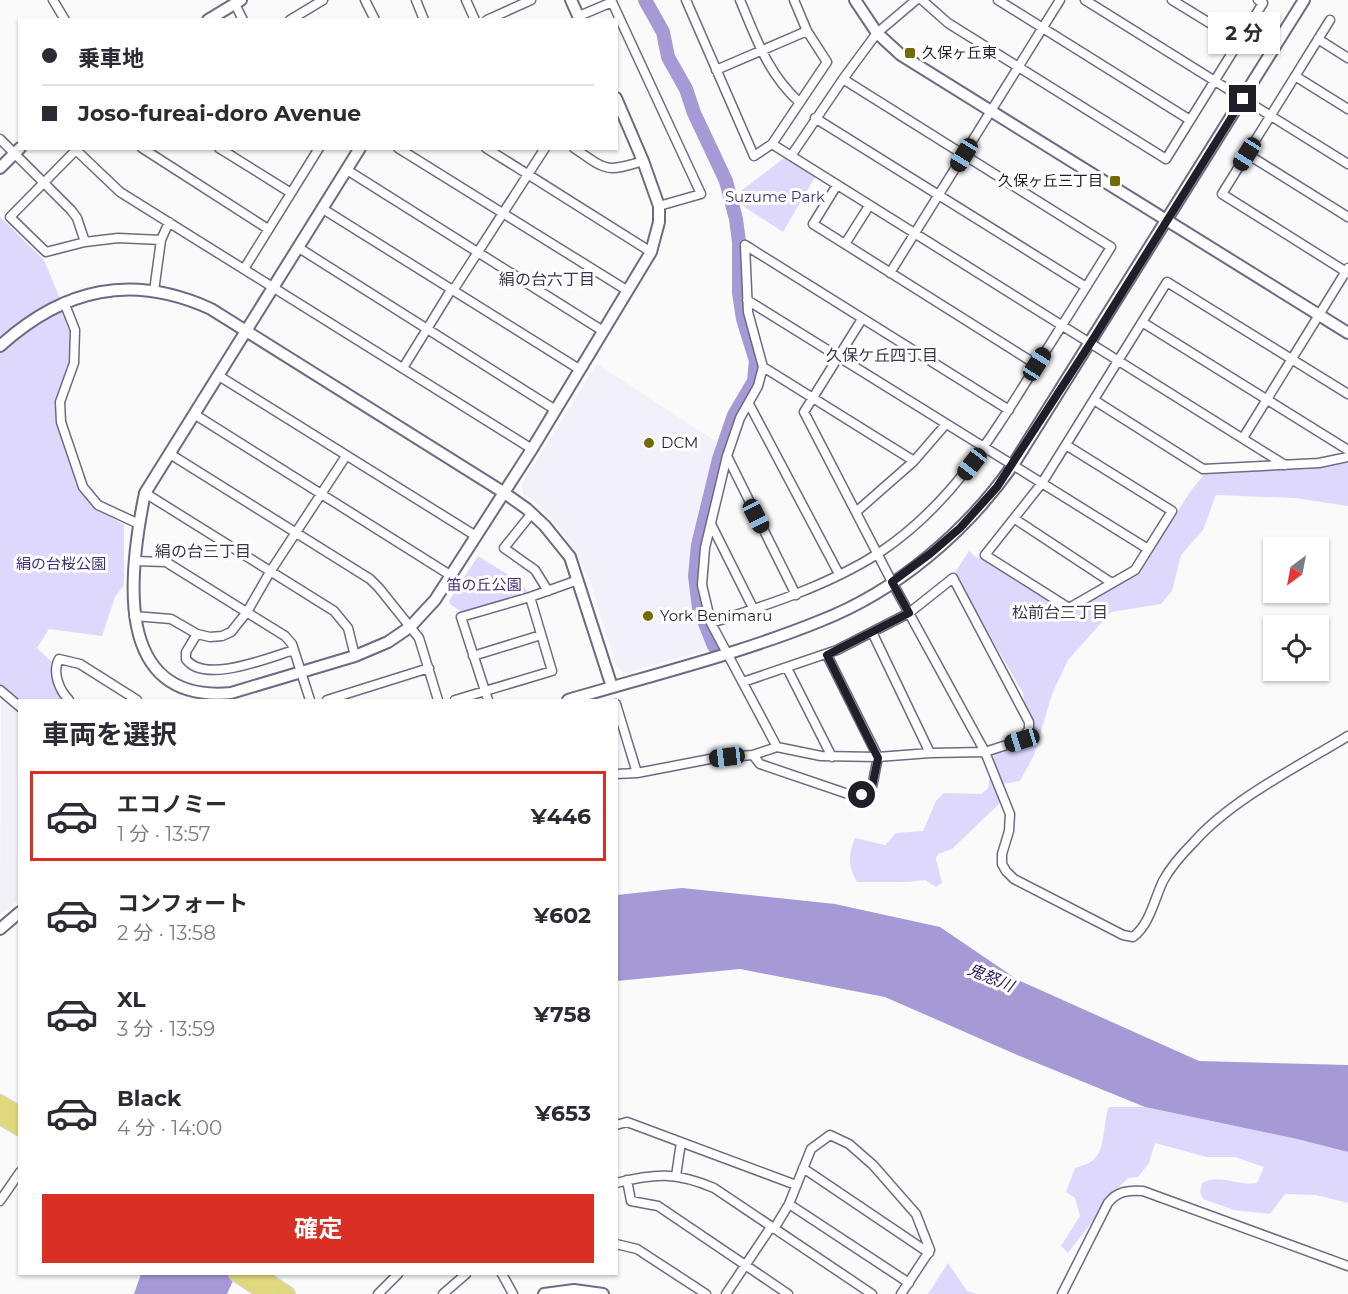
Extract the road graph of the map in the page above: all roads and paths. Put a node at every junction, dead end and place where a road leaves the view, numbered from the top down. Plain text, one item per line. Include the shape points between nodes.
1 (53, 0) edge
2 (323, 0) edge
3 (365, 0) edge
4 (416, 0) edge
5 (466, 0) edge
6 (531, 0) edge
7 (571, 0) edge
8 (686, 0) edge
9 (740, 0) edge
10 (794, 0) edge
11 (855, 0) edge
12 (916, 0) edge
13 (922, 0) edge
14 (998, 0) edge
15 (1060, 0) edge
16 (1085, 0) edge
17 (1172, 0) edge
18 (1258, 0) edge
19 (1304, 0) edge
20 (238, 2) edge
21 (518, 3) edge
22 (64, 18) edge
23 (211, 18) edge
24 (242, 18) edge
25 (293, 18) edge
26 (374, 18) edge
27 (423, 18) edge
28 (474, 18) edge
29 (491, 18) edge
30 (577, 18) edge
31 (1330, 20) dead end
32 (1043, 28) junction
33 (807, 31) junction
34 (877, 33) junction
35 (1318, 39) junction
36 (1239, 41) junction
37 (762, 51) junction
38 (1348, 58) edge
39 (1018, 68) junction
40 (716, 70) junction
41 (1296, 76) junction
42 (843, 79) junction
43 (1214, 80) junction
44 (1243, 99) junction
45 (799, 102) junction
46 (618, 103) edge
47 (1348, 109) edge
48 (991, 112) junction
49 (1271, 116) junction
50 (815, 118) junction
51 (1190, 120) junction
52 (0, 139) edge
53 (772, 144) junction
54 (76, 150) edge
55 (78, 150) edge
56 (145, 150) edge
57 (222, 150) edge
58 (315, 150) edge
59 (359, 150) edge
60 (401, 150) edge
61 (489, 150) edge
62 (544, 150) edge
63 (577, 150) edge
64 (17, 151) edge
65 (1247, 154) junction
66 (964, 155) junction
67 (791, 156) junction
68 (643, 161) junction
69 (1348, 164) edge
70 (0, 168) edge
71 (347, 170) junction
72 (528, 174) junction
73 (44, 183) junction
74 (837, 185) junction
75 (291, 193) junction
76 (939, 195) junction
77 (869, 206) junction
78 (660, 207) junction
79 (323, 209) junction
80 (502, 213) junction
81 (1348, 217) edge
82 (1166, 221) junction
83 (169, 222) junction
84 (268, 229) junction
85 (914, 234) junction
86 (161, 240) junction
87 (85, 242) junction
88 (844, 244) junction
89 (298, 248) junction
90 (477, 252) junction
91 (651, 252) junction
92 (244, 268) junction
93 (1347, 270) edge
94 (890, 273) junction
95 (273, 287) junction
96 (1086, 287) junction
97 (451, 290) junction
98 (154, 291) junction
99 (628, 291) junction
100 (747, 300) junction
101 (64, 302) junction
102 (1319, 315) junction
103 (862, 319) junction
104 (1142, 322) junction
105 (1062, 326) junction
106 (426, 329) junction
107 (246, 331) junction
108 (603, 331) junction
109 (1348, 333) edge
110 (1090, 344) junction
111 (0, 346) edge
112 (838, 357) junction
113 (1291, 359) junction
114 (1118, 361) junction
115 (1037, 364) junction
116 (763, 367) junction
117 (403, 368) junction
118 (579, 369) junction
119 (219, 376) junction
120 (1348, 394) edge
121 (813, 398) junction
122 (1267, 399) junction
123 (1094, 400) junction
124 (749, 404) junction
125 (554, 409) junction
126 (1008, 410) junction
127 (194, 414) junction
128 (946, 424) junction
129 (1243, 438) junction
130 (1066, 445) junction
131 (985, 448) junction
132 (532, 449) junction
133 (1348, 450) edge
134 (170, 454) junction
135 (346, 456) junction
136 (727, 456) junction
137 (1348, 457) edge
138 (914, 460) junction
139 (1013, 465) junction
140 (1285, 465) junction
141 (1042, 483) junction
142 (503, 492) junction
143 (146, 493) junction
144 (322, 495) junction
145 (856, 512) junction
146 (532, 513) junction
147 (1015, 519) junction
148 (139, 524) junction
149 (711, 524) junction
150 (296, 533) junction
151 (476, 536) junction
152 (1148, 549) junction
153 (879, 553) junction
154 (134, 561) junction
155 (270, 572) junction
156 (839, 574) junction
157 (450, 575) junction
158 (578, 580) junction
159 (892, 582) junction
160 (1112, 583) junction
161 (548, 591) junction
162 (796, 595) junction
163 (530, 597) junction
164 (754, 610) junction
165 (246, 612) junction
166 (909, 613) junction
167 (134, 616) junction
168 (711, 623) junction
169 (410, 627) junction
170 (872, 632) junction
171 (197, 634) junction
172 (542, 635) junction
173 (294, 650) junction
174 (728, 654) junction
175 (827, 655) junction
176 (355, 656) junction
177 (473, 656) junction
178 (429, 668) junction
179 (787, 668) junction
180 (301, 672) junction
181 (743, 682) junction
182 (612, 687) junction
183 (0, 690) edge
184 (486, 696) edge
185 (68, 699) edge
186 (135, 699) edge
187 (310, 699) edge
188 (330, 699) edge
189 (438, 699) edge
190 (463, 699) edge
191 (571, 699) edge
192 (615, 699) edge
193 (18, 705) edge
194 (618, 709) edge
195 (1348, 736) edge
196 (777, 747) junction
197 (985, 752) junction
198 (930, 753) junction
199 (753, 755) junction
200 (832, 757) junction
201 (878, 758) junction
202 (637, 773) junction
203 (618, 774) edge
204 (18, 914) edge
205 (0, 928) edge
206 (0, 1102) edge
207 (18, 1113) edge
208 (0, 1117) edge
209 (618, 1124) edge
210 (18, 1128) edge
211 (681, 1142) junction
212 (803, 1168) junction
213 (18, 1175) edge
214 (676, 1176) junction
215 (627, 1180) junction
216 (618, 1182) edge
217 (796, 1185) junction
218 (0, 1201) edge
219 (789, 1204) junction
220 (772, 1228) junction
221 (618, 1245) edge
222 (929, 1253) junction
223 (745, 1266) junction
224 (1348, 1266) edge
225 (238, 1275) edge
226 (260, 1275) edge
227 (398, 1275) edge
228 (465, 1275) edge
229 (503, 1275) edge
230 (909, 1283) junction
231 (267, 1294) edge
232 (288, 1294) edge
233 (378, 1294) edge
234 (443, 1294) edge
235 (513, 1294) edge
236 (544, 1294) edge
237 (603, 1294) edge
238 (706, 1294) edge
239 (726, 1294) edge
240 (788, 1294) edge
241 (872, 1294) edge
242 (901, 1294) edge
243 (1062, 1294) edge

1 - 22 street
2 - 25 street
3 - 26 street
4 - 27 street
5 - 28 street
6 - 21 street
7 - 30 street
8 - 40 street
9 - 37 street
10 - 33 street
11 - 34 street
12 - 34 street
13 - 39 street via 948,23
14 - 32 street
15 - 32 street
16 - 43 street
17 - 36 street
18 - 36 street via 1263,3
19 - 44 street
20 - 23 street
20 - 24 street
21 - 29 street
30 - 78 street via 612,2 701,194
31 - 35 street
32 - 39 street
32 - 51 street
33 - 37 street
33 - 45 street via 827,62
34 - 42 street
34 - 48 street via 901,55
35 - 38 street
35 - 41 street
36 - 43 street
37 - 40 street
37 - 45 street via 783,88
39 - 48 street
39 - 51 street via 1166,159
40 - 53 street via 754,156
41 - 47 street
41 - 49 street
42 - 50 street
42 - 66 street
43 - 44 street
43 - 51 street
44 - 49 street
44 - 82 street
45 - 53 street
46 - 68 street
48 - 66 street
48 - 82 street
49 - 65 street
49 - 69 street
50 - 67 street
50 - 76 street
52 - 64 street
53 - 67 street
54 - 73 street
55 - 83 street via 120,192
56 - 84 street
57 - 75 street
58 - 75 street
59 - 71 street
60 - 80 street
61 - 72 street
62 - 72 street
63 - 68 street via 609,169
64 - 70 street
64 - 73 street
65 - 81 street
65 - 93 street via 1222,194
66 - 76 street
66 - 96 street via 1111,247
67 - 74 street
68 - 78 street
71 - 79 street
71 - 90 street
72 - 80 street
72 - 91 street
73 - 87 street via 76,218
73 - 87 street via 10,217 46,252
74 - 77 street
74 - 88 street via 813,224
75 - 84 street
76 - 85 street
76 - 96 street
77 - 85 street
77 - 88 street
78 - 91 street
79 - 89 street
79 - 97 street
80 - 90 street
80 - 99 street
82 - 102 street
82 - 110 street
83 - 86 street
83 - 92 street
84 - 92 street
85 - 94 street
85 - 105 street
86 - 87 street via 118,238
86 - 98 street
88 - 94 street
89 - 95 street
89 - 106 street
90 - 97 street
90 - 108 street
91 - 99 street
92 - 95 street
93 - 102 street
94 - 115 street
95 - 107 street
95 - 117 street
96 - 105 street
97 - 106 street
97 - 118 street
98 - 101 street via 94,293
98 - 107 street via 185,297
99 - 108 street
100 - 103 street via 745,245
100 - 112 street
100 - 116 street
101 - 111 street via 20,327
101 - 148 street via 75,330 74,363 60,402 61,422 83,487 98,505
102 - 109 street
102 - 113 street
103 - 112 street
103 - 126 street
104 - 113 street via 1167,282
104 - 114 street
104 - 122 street
105 - 110 street
105 - 115 street
106 - 117 street
106 - 125 street
107 - 119 street
107 - 142 street
108 - 118 street
110 - 114 street
110 - 139 street
112 - 121 street
112 - 128 street
113 - 120 street
113 - 122 street
114 - 123 street
114 - 129 street
115 - 126 street
116 - 121 street
116 - 124 street
117 - 132 street
118 - 125 street
119 - 127 street
119 - 135 street
121 - 138 street
121 - 145 street via 804,412
122 - 129 street
122 - 133 street
123 - 130 street
123 - 140 street via 1203,469
124 - 136 street
124 - 156 street
125 - 132 street
126 - 131 street
127 - 134 street
127 - 144 street
128 - 131 street
128 - 138 street
129 - 140 street
130 - 141 street
130 - 152 street via 1172,511
131 - 139 street
131 - 153 street via 922,518
132 - 142 street
134 - 143 street
134 - 150 street
135 - 144 street
135 - 151 street
136 - 149 street
136 - 162 street
137 - 140 street
138 - 145 street
139 - 141 street
139 - 159 street via 960,528
141 - 147 street
141 - 152 street
142 - 146 street
142 - 151 street
143 - 148 street
143 - 155 street
144 - 150 street
144 - 157 street
145 - 153 street
146 - 158 street via 570,557
146 - 161 street via 504,548 535,570
147 - 160 street
147 - 160 street via 985,555 1069,608
148 - 154 street
149 - 164 street
149 - 168 street via 702,585
150 - 155 street
150 - 169 street via 370,579
151 - 157 street
152 - 160 street via 1136,570
153 - 156 street
153 - 159 street
154 - 165 street via 166,562
154 - 167 street
155 - 165 street
155 - 176 street via 342,618
156 - 162 street
157 - 169 street via 435,600
158 - 161 street
158 - 182 street
159 - 166 street
159 - 174 street via 822,621
161 - 163 street
162 - 164 street
163 - 172 street
163 - 177 street via 461,617
164 - 168 street
165 - 171 street via 231,632 210,637
165 - 173 street via 285,636
166 - 170 street
166 - 197 street
166 - 197 street via 953,578 1029,722 1022,740
167 - 171 street via 171,619
167 - 180 street via 142,649 152,663 178,685 196,692 231,693
168 - 174 street
169 - 176 street via 388,642
169 - 178 street via 419,638
170 - 175 street
170 - 198 street
171 - 173 street via 186,659 207,669 232,668
172 - 177 street
172 - 184 street via 552,671
173 - 180 street
174 - 181 street
174 - 182 street
175 - 179 street
175 - 201 street
176 - 180 street
177 - 184 street
178 - 188 street
178 - 189 street
179 - 181 street
179 - 200 street
180 - 187 street
181 - 196 street
182 - 191 street
182 - 192 street
183 - 193 street
184 - 190 street
185 - 186 street via 58,684 59,659 80,664
194 - 202 street
195 - 197 street via 1214,822 1164,879 1144,926 1130,937 1006,871 1002,854 1010,814
196 - 199 street
196 - 200 street
197 - 198 street
198 - 201 street
199 - 201 street via 760,764 851,795 862,795 872,787
199 - 202 street
200 - 201 street
202 - 203 street
204 - 205 street
206 - 207 main road
208 - 210 main road
209 - 211 street via 627,1122
211 - 214 street
211 - 217 street
212 - 217 street
212 - 222 street
212 - 222 street via 811,1149 830,1135 849,1144 916,1214
213 - 218 street
214 - 215 street
214 - 220 street via 714,1188
215 - 216 street
215 - 223 street via 631,1200 658,1206
217 - 219 street
219 - 220 street
219 - 230 street
220 - 223 street
220 - 241 street
221 - 238 street via 637,1249
222 - 230 street
223 - 239 street
223 - 240 street
224 - 243 street via 1143,1191 1127,1191 1113,1196 1108,1203
225 - 231 main road
226 - 232 main road
227 - 233 street
228 - 234 street
229 - 235 street
230 - 242 street
236 - 237 street via 574,1290

